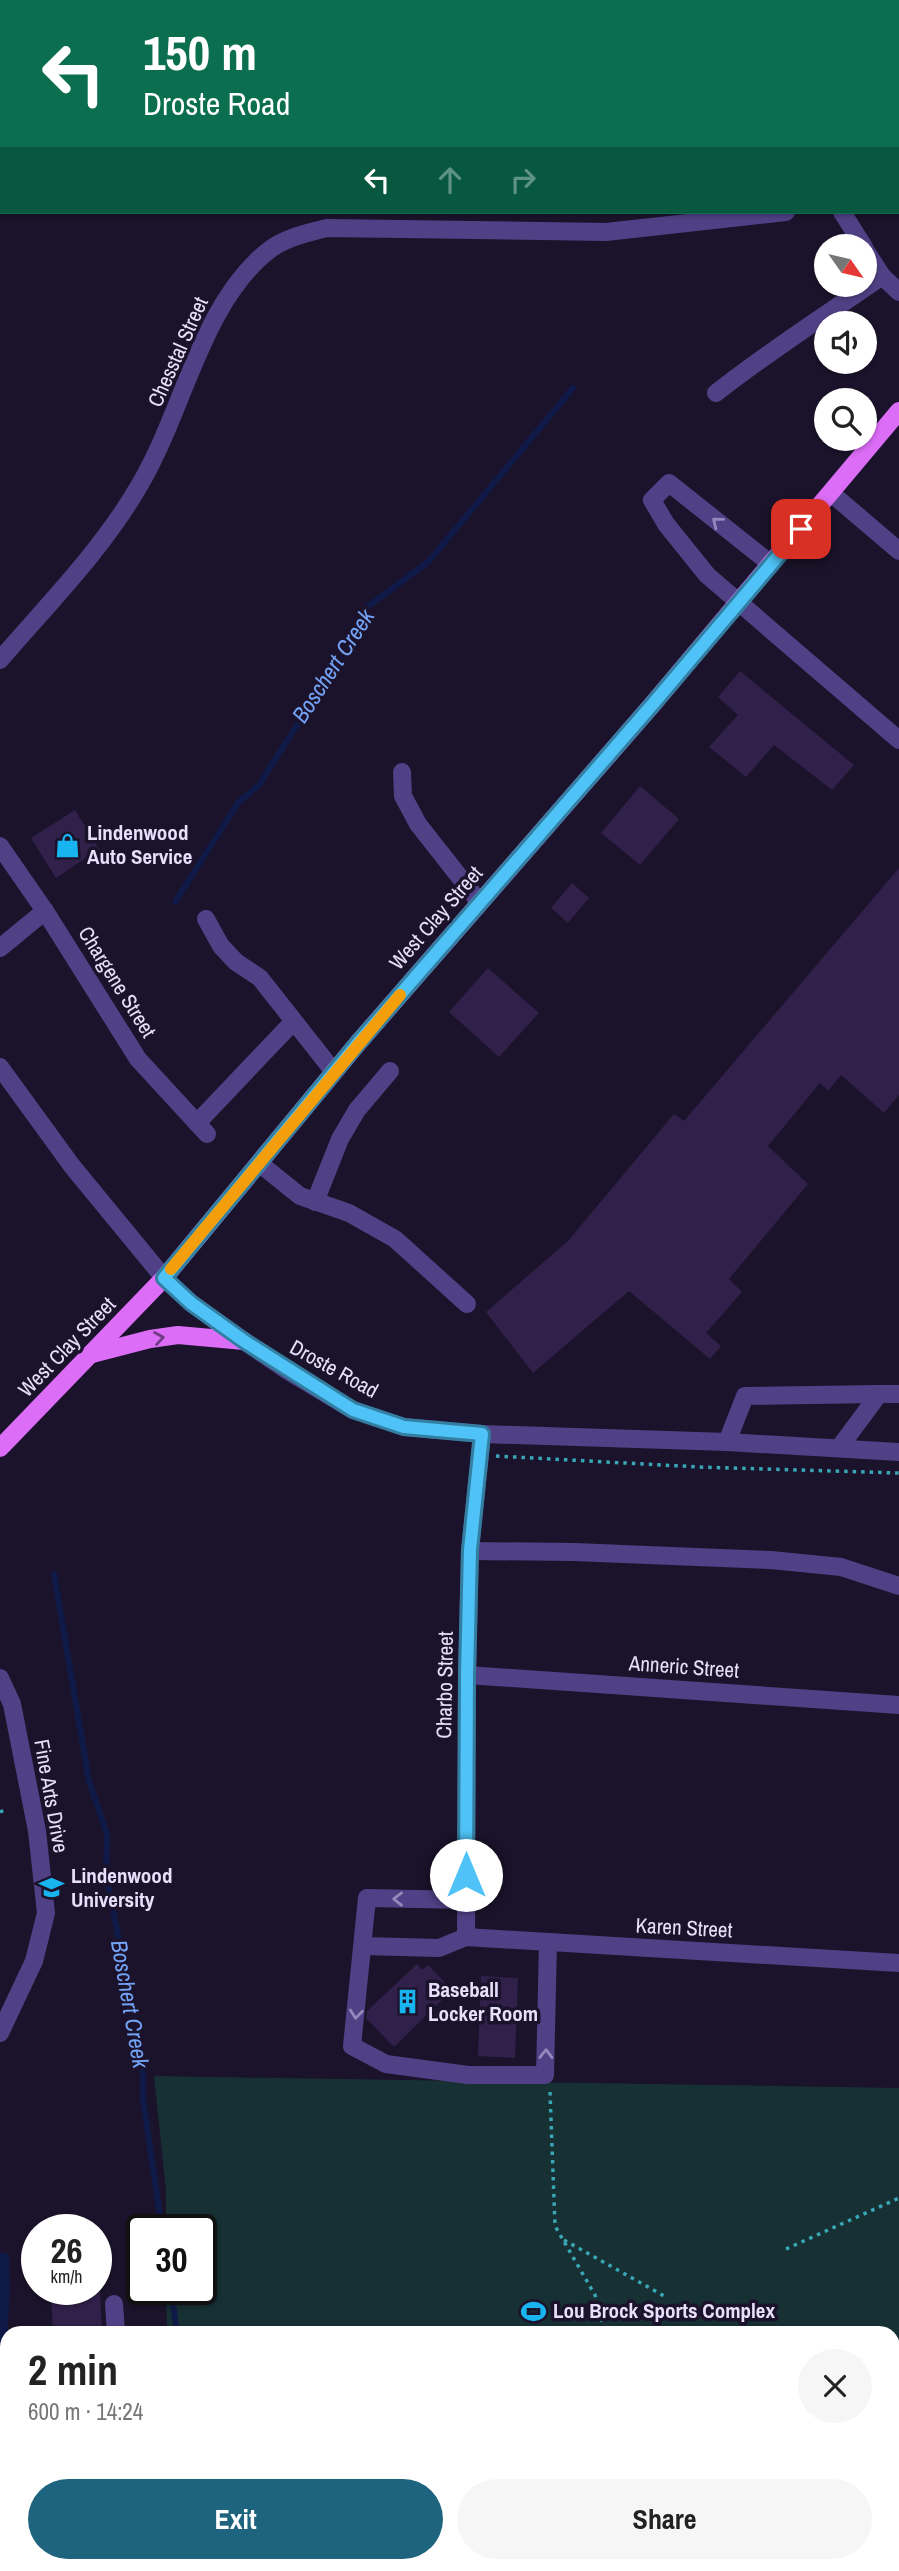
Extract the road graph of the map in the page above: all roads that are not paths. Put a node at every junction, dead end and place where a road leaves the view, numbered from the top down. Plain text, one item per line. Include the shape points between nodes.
1 (768, 214) edge
2 (843, 214) edge
3 (856, 234) edge
4 (877, 268) edge
5 (882, 276) junction
6 (899, 292) edge
7 (716, 393) dead end
8 (899, 411) edge
9 (831, 493) junction
10 (899, 551) edge
11 (771, 564) junction
12 (738, 602) junction
13 (0, 660) edge
14 (899, 740) edge
15 (402, 772) dead end
16 (0, 846) edge
17 (480, 903) junction
18 (45, 911) junction
19 (206, 919) dead end
20 (0, 948) edge
21 (293, 1022) junction
22 (0, 1068) edge
23 (390, 1071) dead end
24 (334, 1072) junction
25 (259, 1163) junction
26 (315, 1202) junction
27 (164, 1278) junction
28 (467, 1304) dead end
29 (244, 1341) junction
30 (92, 1354) junction
31 (879, 1394) junction
32 (899, 1394) edge
33 (482, 1434) junction
34 (727, 1442) junction
35 (898, 1447) edge
36 (0, 1448) edge
37 (839, 1448) junction
38 (470, 1550) junction
39 (899, 1586) edge
40 (467, 1675) junction
41 (0, 1678) edge
42 (899, 1705) edge
43 (466, 1900) junction
44 (466, 1937) junction
45 (548, 1942) junction
46 (363, 1946) junction
47 (899, 1963) edge
48 (15, 2003) junction
49 (0, 2015) edge
50 (0, 2033) edge
51 (114, 2304) dead end
52 (116, 2326) edge

1 - 13 street, Chesstal Street via 606,232 327,228 269,250 239,279 216,315 166,434 116,524
2 - 3 street
4 - 5 street
5 - 6 street
5 - 7 street
8 - 9 main road, West Clay Street
9 - 10 street
9 - 11 main road, West Clay Street
11 - 12 main road, West Clay Street
11 -> 12 street via 669,483 652,500 707,575
12 - 14 street
12 - 17 main road, West Clay Street
15 - 17 street via 403,796 418,824
16 - 18 street, Chargene Street
17 - 24 main road, West Clay Street
18 - 20 street
18 - 21 street, Chargene Street via 138,1059 202,1128
19 - 21 street via 221,946 260,978
21 - 24 street
22 - 27 street, Droste Road via 72,1166
23 - 26 street via 340,1139
24 - 25 main road, West Clay Street
25 - 26 street via 300,1196
25 - 27 main road, West Clay Street
26 - 28 street via 349,1213 395,1239
27 - 29 street, Droste Road
27 - 30 main road, West Clay Street
30 -> 29 main road via 178,1335
29 - 33 street, Droste Road via 353,1410 404,1427
30 - 36 main road, West Clay Street
31 - 32 street
31 - 34 street via 745,1396
31 - 37 street
33 - 34 street, Droste Road
33 - 38 street, Charbo Street
34 - 37 street, Droste Road
35 - 37 street, Droste Road
38 - 39 street via 771,1560 841,1567
38 - 40 street, Charbo Street
40 - 42 street, Anneric Street
40 - 43 street, Charbo Street
41 - 48 street, Fine Arts Drive via 12,1704 37,1831 46,1913 34,1961
43 - 44 street, Charbo Street
43 -> 46 street via 367,1898
44 - 45 street, Karen Street
44 - 46 street via 439,1948
46 -> 45 street via 352,2046 386,2064 468,2075 545,2075
45 - 47 street, Karen Street
48 - 49 street, Fine Arts Drive
48 - 50 street, Fine Arts Drive
51 - 52 street

